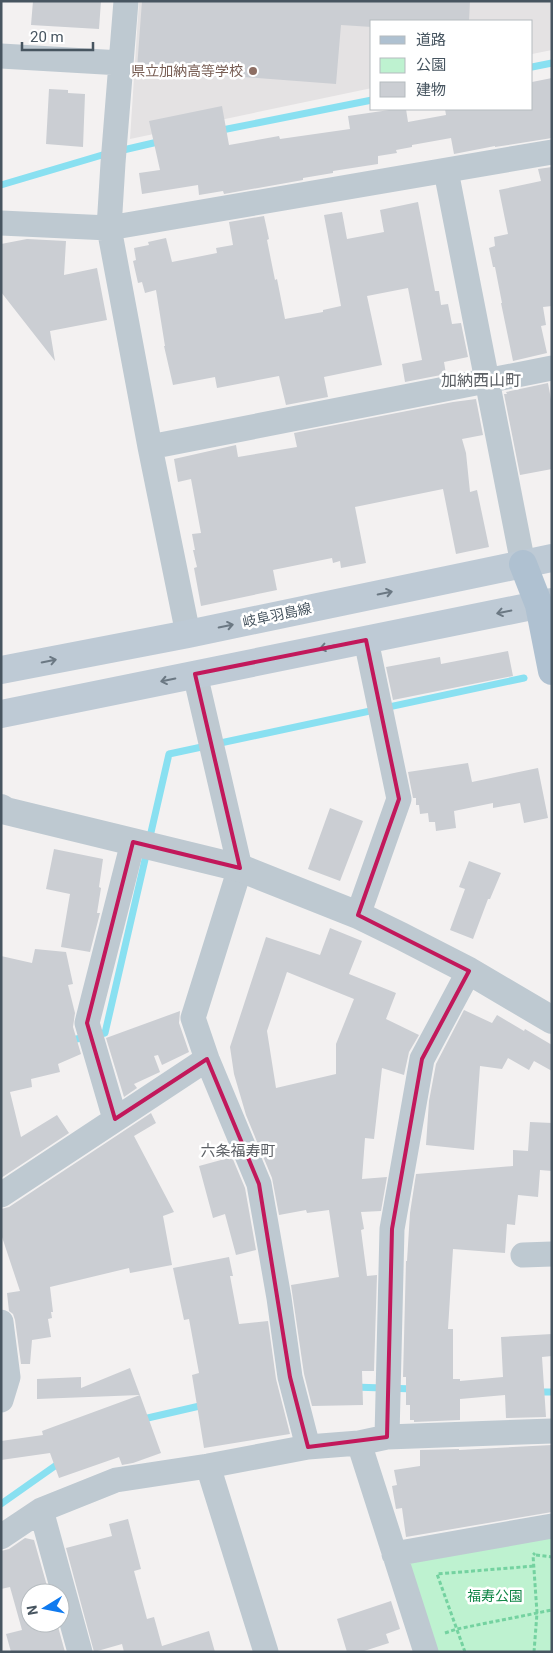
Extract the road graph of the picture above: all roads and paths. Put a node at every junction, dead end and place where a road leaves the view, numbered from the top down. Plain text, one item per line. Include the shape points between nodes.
1 (126, 1) edge
2 (1, 56) edge
3 (121, 63) junction
4 (552, 152) edge
5 (446, 171) junction
6 (1, 223) edge
7 (109, 228) junction
8 (552, 368) edge
9 (488, 381) junction
10 (150, 447) junction
11 (552, 558) edge
12 (523, 564) junction
13 (545, 604) edge
14 (188, 634) junction
15 (366, 640) junction
16 (1, 670) edge
17 (552, 671) edge
18 (195, 674) junction
19 (1, 714) edge
20 (1, 808) edge
21 (133, 842) junction
22 (240, 868) junction
23 (358, 915) junction
24 (468, 971) junction
25 (552, 1020) edge
26 (207, 1059) junction
27 (115, 1119) junction
28 (1, 1195) edge
29 (552, 1254) edge
30 (523, 1255) dead end
31 (1, 1322) edge
32 (1, 1400) edge
33 (552, 1431) edge
34 (387, 1437) junction
35 (359, 1443) junction
36 (308, 1447) junction
37 (208, 1466) junction
38 (41, 1510) junction
39 (552, 1526) edge
40 (1, 1537) edge
41 (539, 1548) dead end
42 (394, 1554) junction
43 (533, 1555) junction
44 (552, 1557) edge
45 (534, 1566) junction
46 (552, 1610) edge
47 (537, 1613) junction
48 (457, 1629) junction
49 (424, 1646) edge
50 (80, 1652) edge
51 (266, 1652) edge
52 (465, 1652) edge
53 (534, 1652) edge

1 - 3 street
2 - 3 street
3 - 7 street
4 - 5 street
5 - 7 street
5 - 9 street
6 - 7 street
7 - 10 street
8 - 9 street
9 - 10 street
9 - 12 street
10 - 14 street
11 - 12 main road, 岐阜羽島線
12 - 13 main road
14 -> 12 main road, 岐阜羽島線
13 -> 15 main road
13 - 17 main road
16 -> 14 main road, 岐阜羽島線
15 -> 18 main road
15 - 23 street via 399,799
18 -> 19 main road
18 - 22 street
20 - 21 street
21 - 22 street
21 - 27 street via 87,1023
22 - 23 street
22 - 26 street via 193,1018
23 - 24 street
24 - 25 street
24 - 34 street via 422,1060 392,1229
26 - 27 street
26 - 36 street via 259,1184 290,1377
27 - 28 street
29 - 30 street
31 - 32 street via 8,1377
33 - 34 street
34 - 35 street
35 - 36 street
35 - 42 street
36 - 37 street
37 - 38 street via 116,1480
37 - 51 street
38 - 40 street
38 - 50 street
39 - 42 street
41 - 43 path
42 - 49 street
43 - 44 path
43 - 45 path
45 - 47 path
45 - 48 path via 437,1574
46 - 47 path
47 - 48 path
47 - 53 path
48 - 49 path
48 - 52 path

